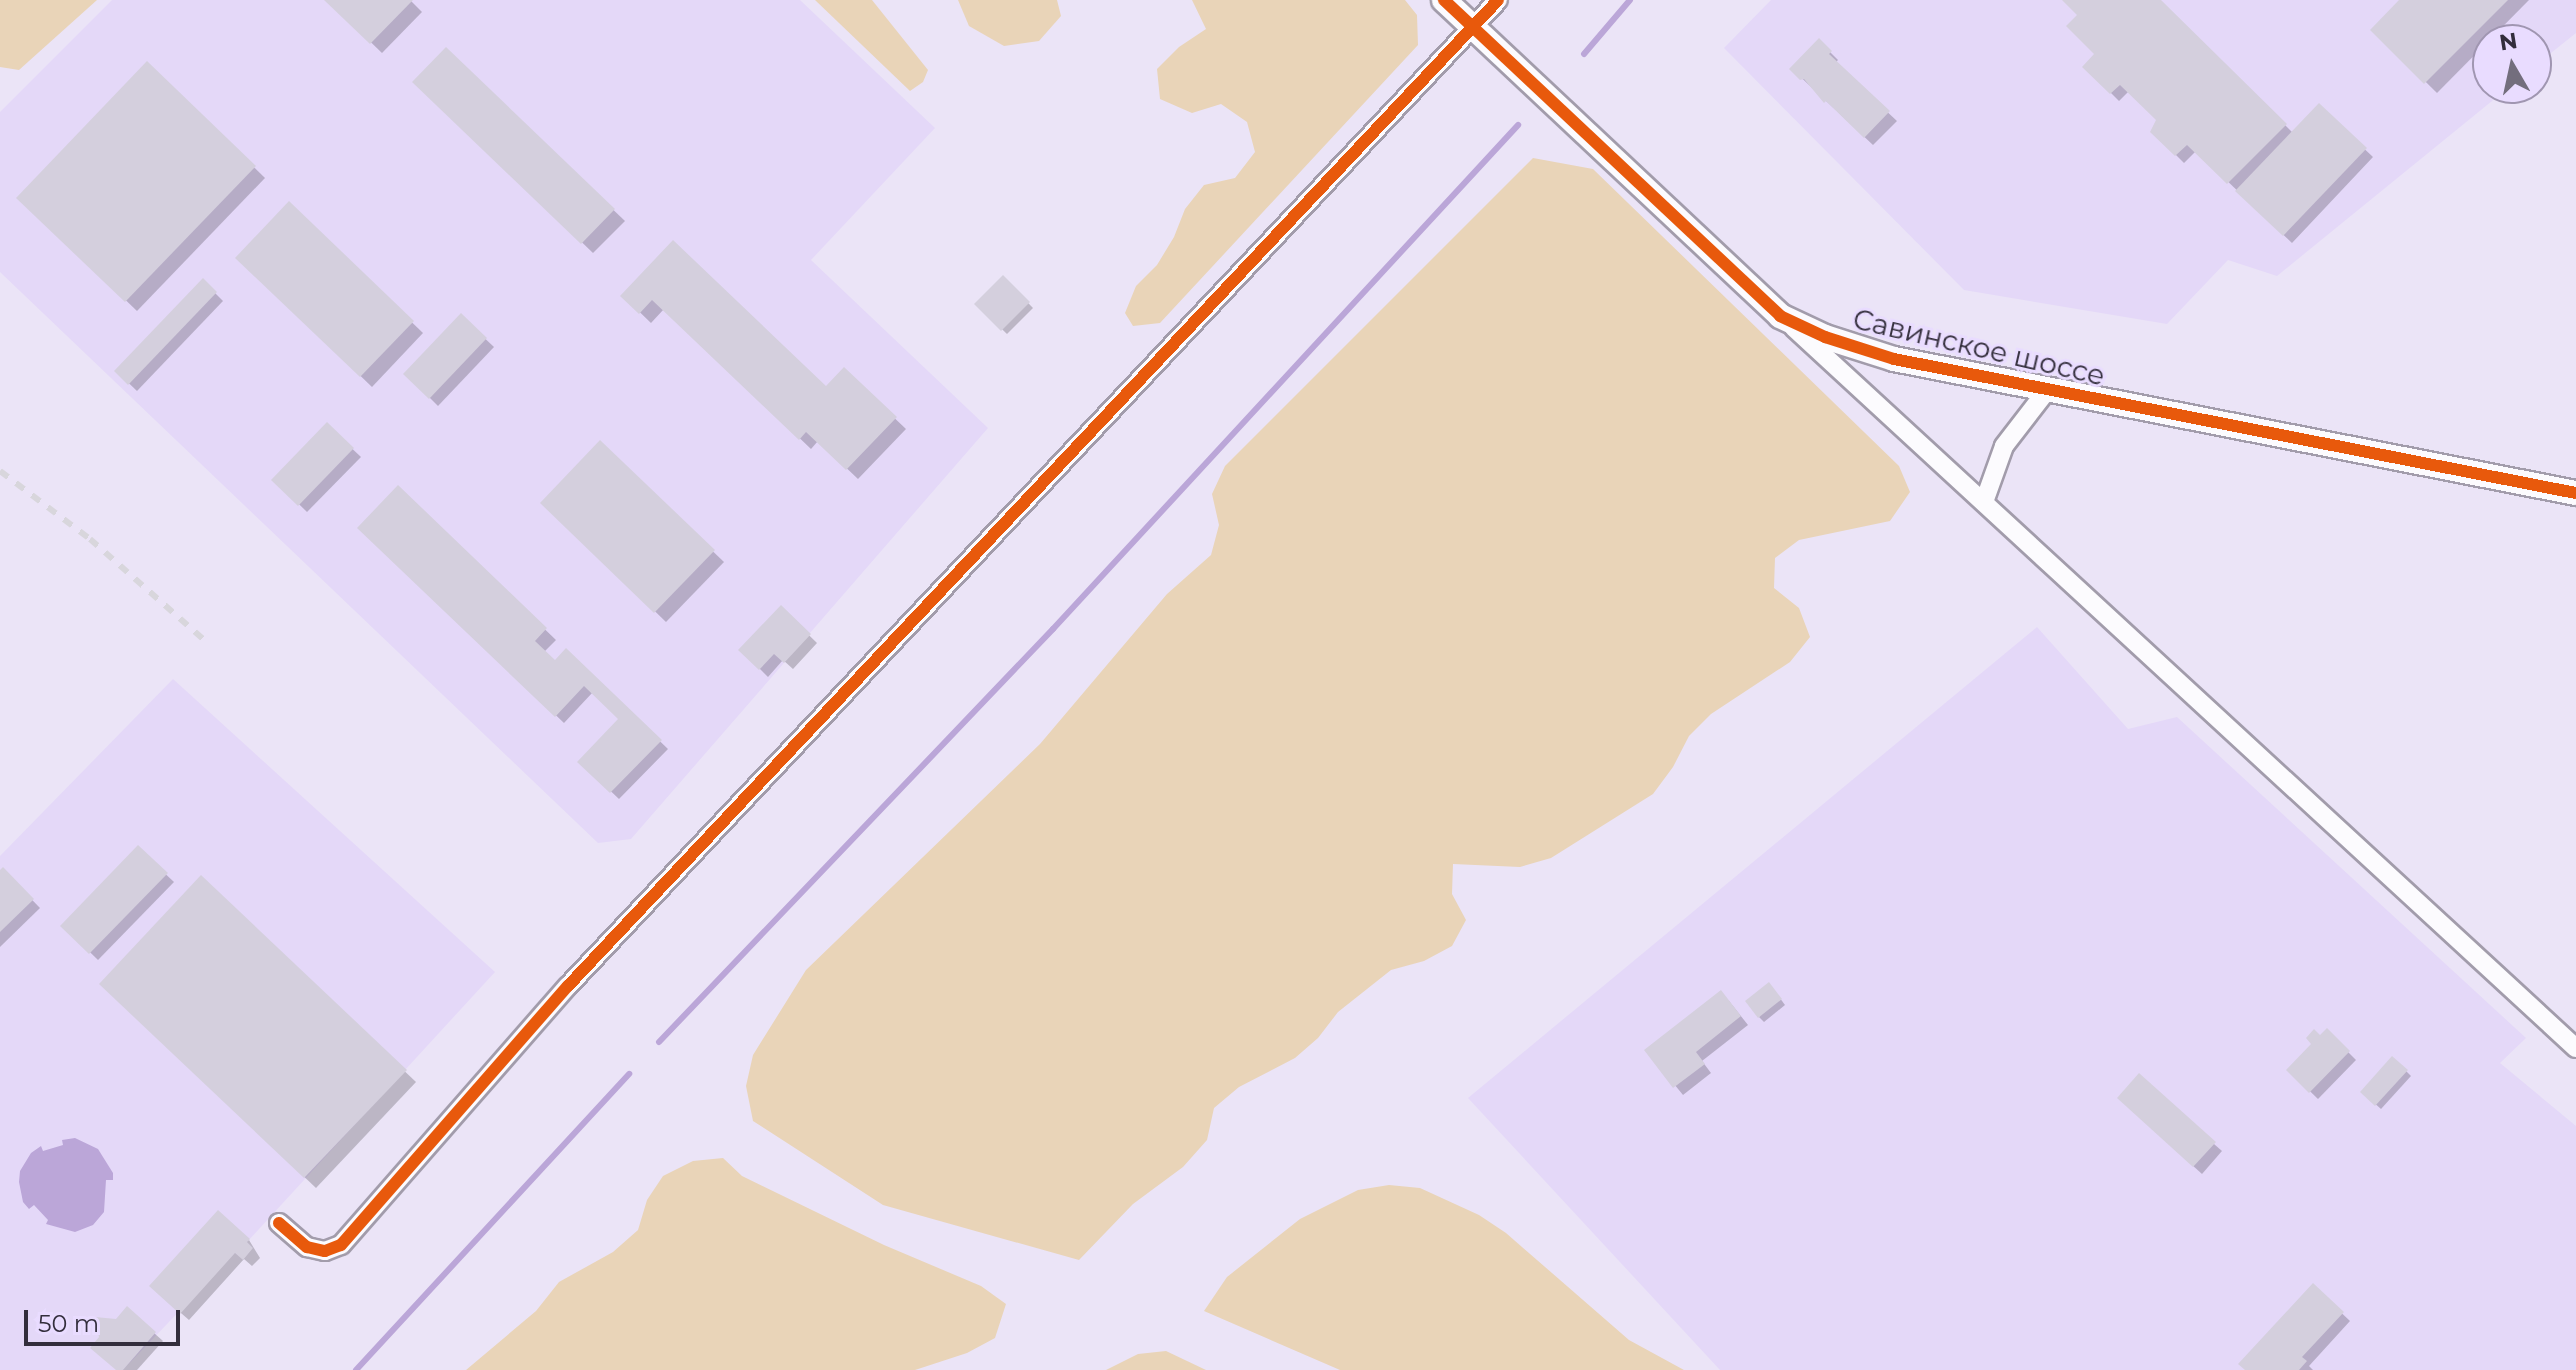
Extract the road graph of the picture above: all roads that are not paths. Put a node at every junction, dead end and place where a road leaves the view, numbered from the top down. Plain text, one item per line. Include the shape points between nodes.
1 (1444, 0) edge
2 (1498, 0) edge
3 (1473, 26) junction
4 (1780, 316) junction
5 (2048, 389) junction
6 (2576, 493) edge
7 (1984, 502) junction
8 (2576, 1048) edge
9 (279, 1223) dead end

1 - 3 street, Савинское шоссе
2 - 3 street
3 - 4 street, Савинское шоссе
3 - 9 street via 568,986 341,1245 325,1251 307,1247
4 - 5 street, Савинское шоссе via 1894,359
4 - 7 street
5 - 6 street, Савинское шоссе
5 - 7 street via 2004,446
7 - 8 street

